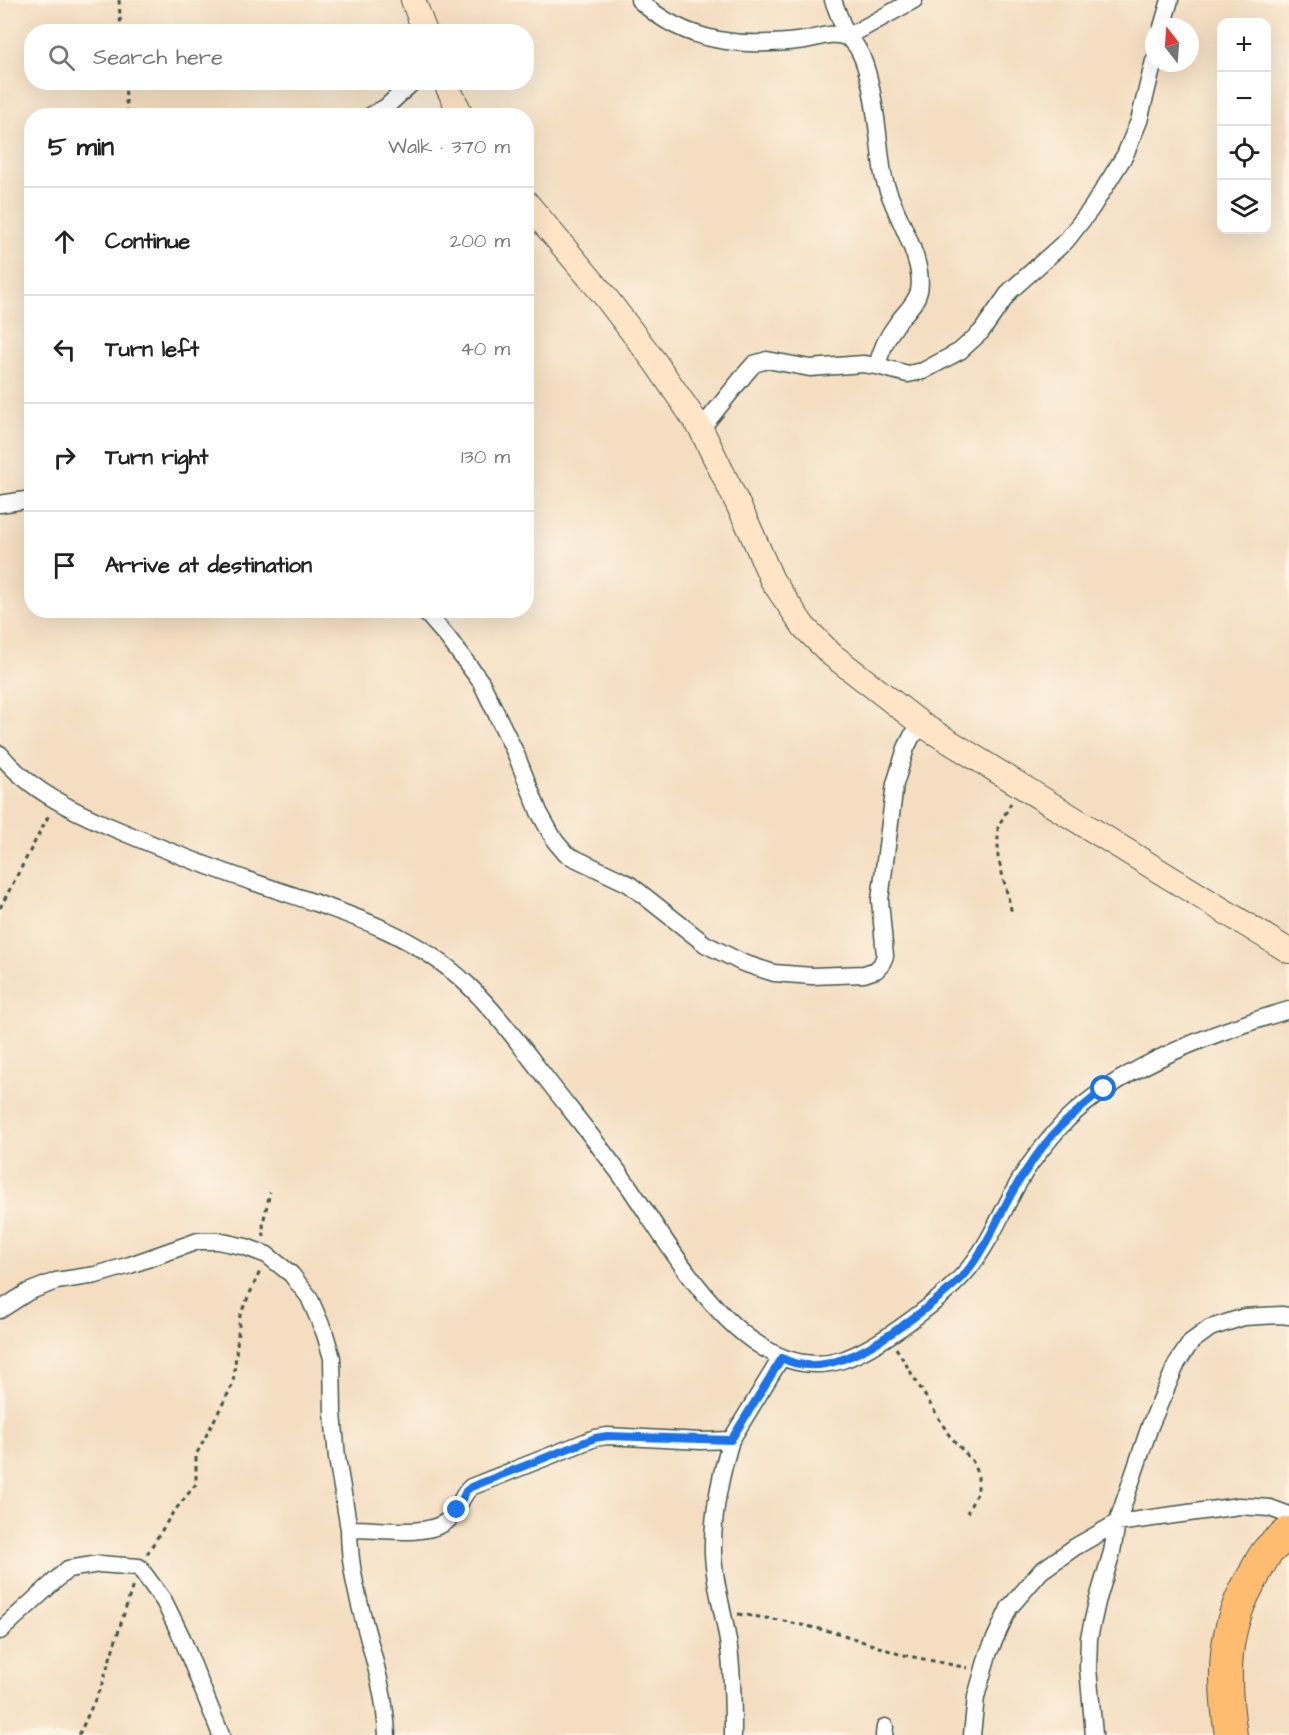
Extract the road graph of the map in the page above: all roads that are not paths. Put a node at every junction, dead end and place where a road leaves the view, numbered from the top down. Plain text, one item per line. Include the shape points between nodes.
1 (413, 0) edge
2 (639, 0) edge
3 (833, 0) edge
4 (914, 0) edge
5 (1170, 0) edge
6 (1165, 18) edge
7 (423, 24) edge
8 (847, 37) junction
9 (1151, 72) edge
10 (404, 90) edge
11 (448, 90) edge
12 (384, 108) edge
13 (457, 108) edge
14 (534, 212) edge
15 (877, 366) junction
16 (701, 429) junction
17 (24, 500) edge
18 (0, 504) edge
19 (431, 618) edge
20 (924, 726) junction
21 (1, 757) edge
22 (1289, 951) edge
23 (1289, 1010) edge
24 (0, 1310) edge
25 (1289, 1316) edge
26 (782, 1358) junction
27 (731, 1440) junction
28 (1289, 1515) edge
29 (1117, 1523) junction
30 (349, 1529) junction
31 (1289, 1533) edge
32 (0, 1630) edge
33 (221, 1735) edge
34 (387, 1735) edge
35 (733, 1735) edge
36 (972, 1735) edge
37 (1094, 1735) edge
38 (1232, 1735) edge

1 - 7 main road
2 - 8 street via 655,15 717,41 764,44 834,34
3 - 8 street
4 - 8 street
5 - 6 street
8 - 15 street via 864,60 872,88 885,185 919,276 919,291 881,347
9 - 15 street via 1139,121 1125,155 1066,241 1010,291 981,332 960,351 923,371 908,374
10 - 12 street
11 - 13 main road
14 - 16 main road via 623,320
15 - 16 street via 810,368 761,361 746,373
16 - 20 main road via 772,580 804,627 832,655
17 - 18 street
19 - 20 street via 481,682 539,812 566,854 629,884 705,944 774,973 864,974 881,965 885,956 880,900 895,784 912,736
20 - 22 main road
21 - 26 street via 43,793 75,812 189,860 360,917 440,961 510,1032 617,1170 711,1303 753,1342
23 - 26 street via 1189,1046 1104,1089 1062,1125 1022,1176 970,1268 889,1336 842,1360 810,1365
24 - 30 street via 28,1292 56,1281 107,1272 198,1242 228,1243 267,1255 291,1274 309,1297 325,1334 332,1358 334,1424
25 - 29 street via 1244,1317 1210,1328 1191,1342 1177,1363 1150,1426
26 - 27 street
27 - 30 street via 595,1438 471,1487 457,1510 438,1526 418,1530
27 - 35 street via 720,1477 713,1555 729,1647
28 - 29 street via 1270,1508 1239,1506
29 - 36 street via 1041,1571 1008,1608 983,1671
29 - 37 street via 1089,1638
30 - 34 street via 353,1579 384,1696
31 - 38 highway via 1268,1551 1232,1621 1226,1652 1226,1704
32 - 33 street via 68,1569 99,1564 139,1567 164,1601 178,1629

